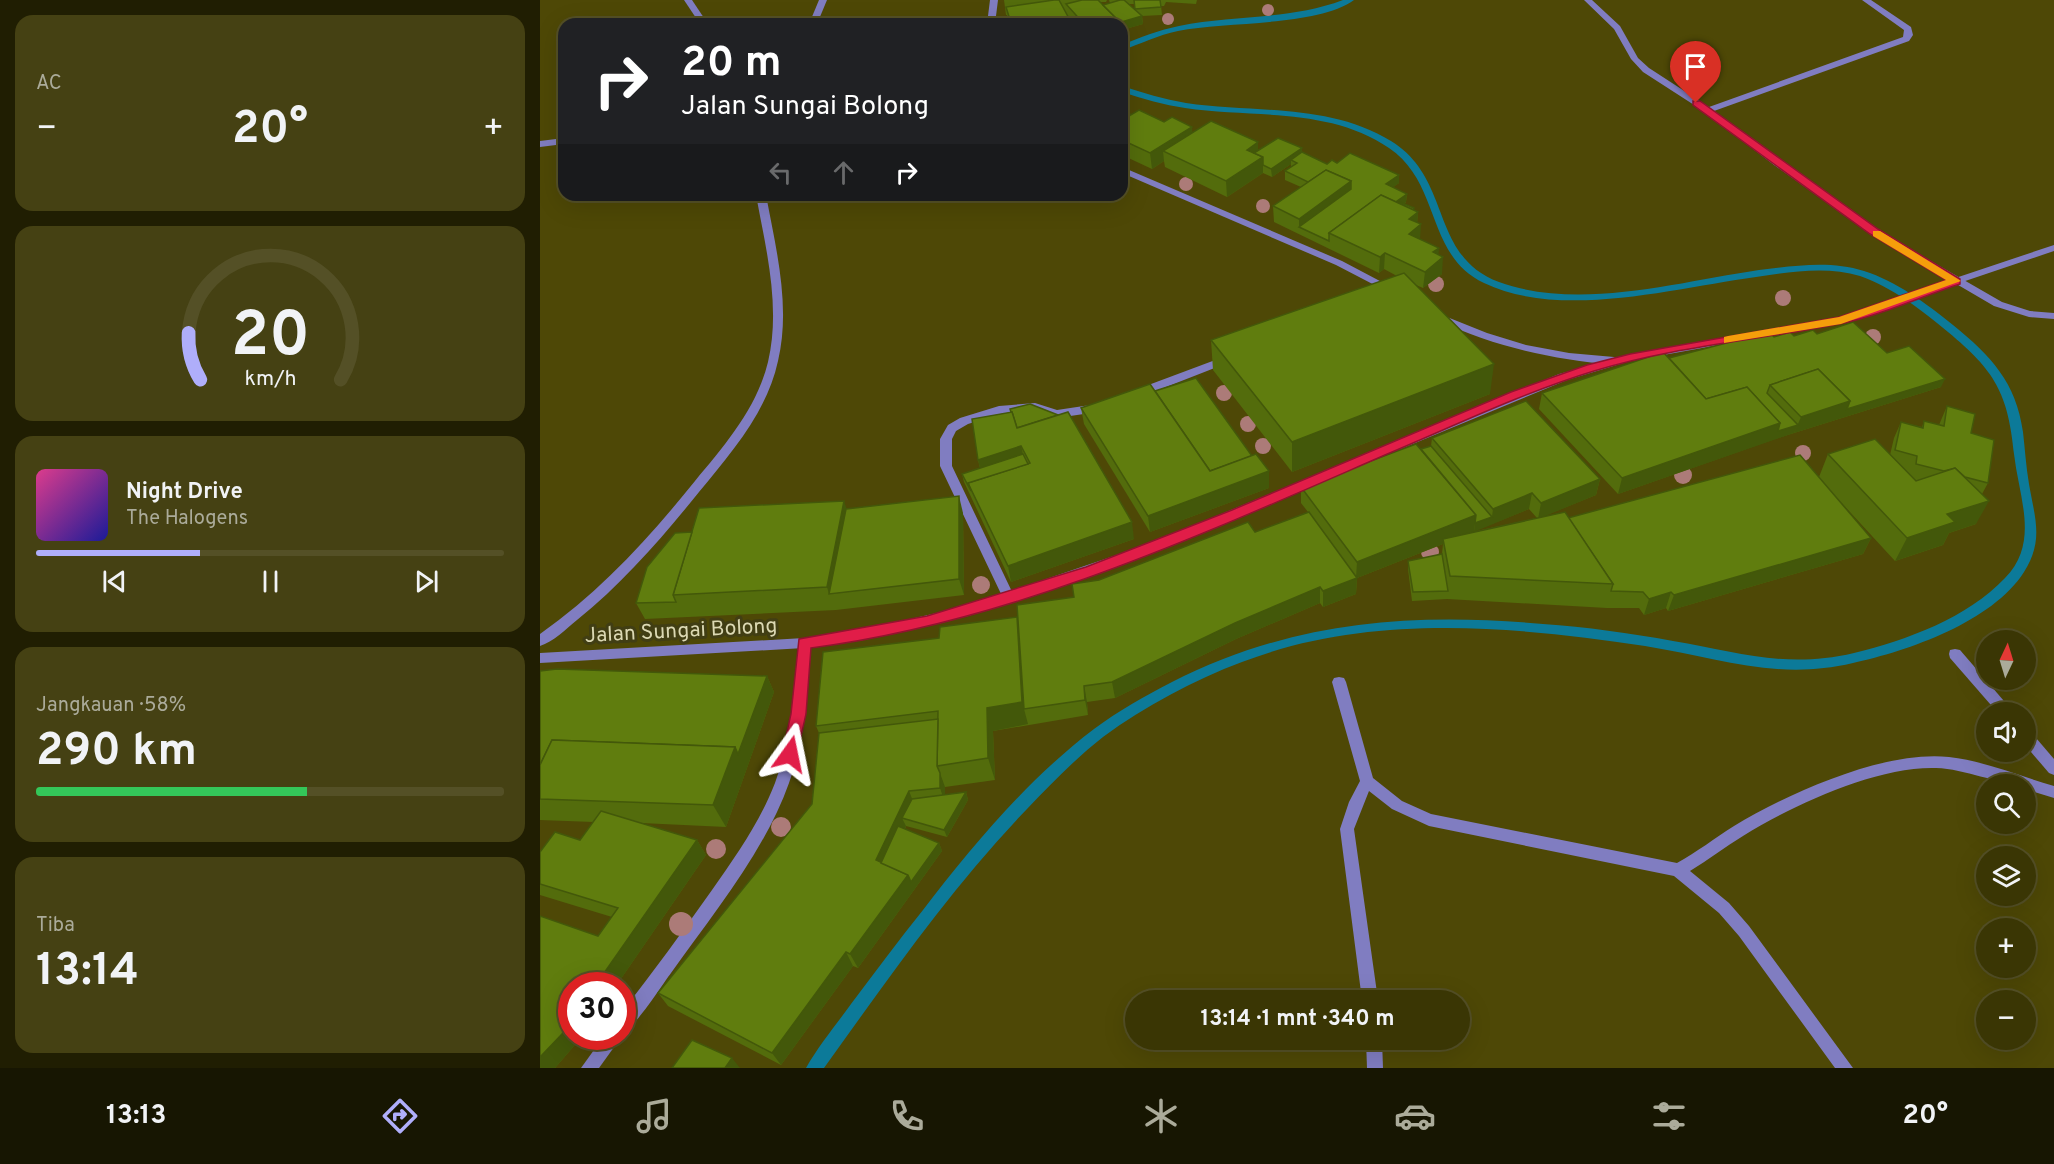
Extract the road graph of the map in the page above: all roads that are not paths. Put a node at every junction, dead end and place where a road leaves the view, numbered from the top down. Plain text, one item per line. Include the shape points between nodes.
1 (688, 0) edge
2 (823, 0) edge
3 (994, 0) edge
4 (1588, 0) edge
5 (1866, 0) edge
6 (700, 18) edge
7 (816, 18) edge
8 (992, 18) edge
9 (1708, 110) junction
10 (558, 142) edge
11 (540, 144) edge
12 (1128, 173) edge
13 (762, 201) edge
14 (2054, 248) edge
15 (1956, 281) junction
16 (1381, 301) edge
17 (1429, 312) edge
18 (2054, 316) edge
19 (1240, 355) edge
20 (1614, 361) junction
21 (1009, 598) junction
22 (540, 641) edge
23 (804, 643) junction
24 (1955, 654) dead end
25 (540, 658) edge
26 (1339, 682) dead end
27 (1996, 702) edge
28 (2036, 748) edge
29 (2054, 769) edge
30 (1367, 781) junction
31 (2054, 792) edge
32 (1678, 870) junction
33 (1369, 990) edge
34 (636, 1006) edge
35 (604, 1050) edge
36 (1374, 1050) edge
37 (590, 1068) edge
38 (1375, 1068) edge
39 (1845, 1068) edge

1 - 6 street
2 - 7 street
3 - 8 street
4 - 9 street via 1617,28 1646,70
5 - 9 street via 1908,29 1906,39
9 - 15 street via 1874,232
10 - 11 street
12 - 16 street via 1339,262 1398,294
13 - 22 street via 777,287 777,325 773,362 760,397 737,437 648,548 605,591
14 - 15 street, Jalan Sungai Bolong
15 - 18 street via 1998,304 2029,314
15 - 20 street, Jalan Sungai Bolong via 1841,320
17 - 20 street via 1476,334 1527,350
19 - 21 street via 1068,414 1008,408 952,428 945,446 946,466
20 - 21 street, Jalan Sungai Bolong via 1515,395 1153,547
21 - 23 street, Jalan Sungai Bolong via 927,622
23 - 25 street, Jalan Sungai Bolong
23 - 34 street via 798,714 782,782 767,818 707,910
24 - 27 street
26 - 30 street
28 - 29 street
30 - 32 street via 1397,805 1429,820
30 - 33 street via 1347,829
31 - 32 street via 1960,765 1933,762 1896,766 1821,790 1740,830
32 - 39 street via 1724,908 1744,931
35 - 37 street
36 - 38 street

